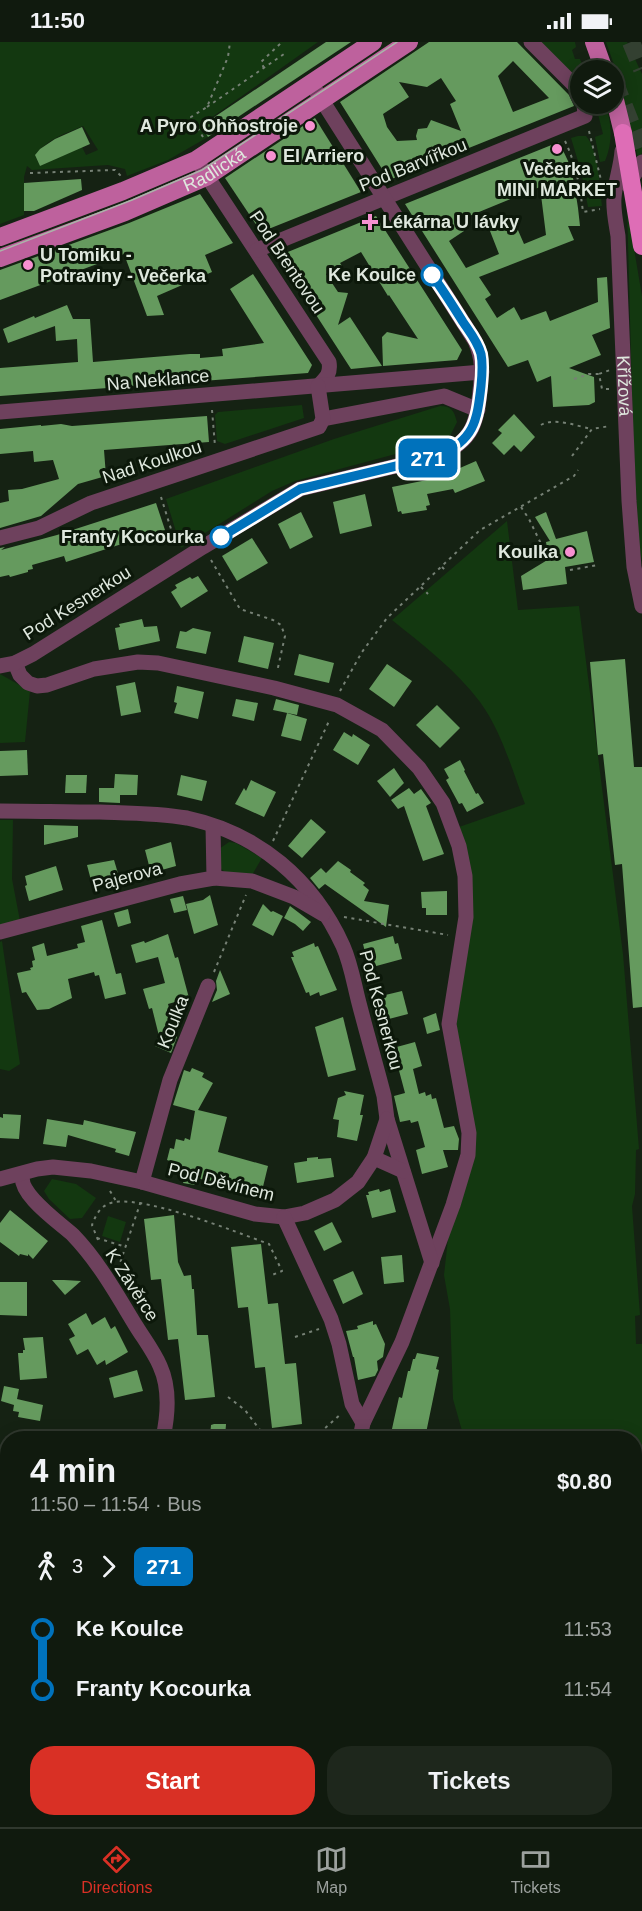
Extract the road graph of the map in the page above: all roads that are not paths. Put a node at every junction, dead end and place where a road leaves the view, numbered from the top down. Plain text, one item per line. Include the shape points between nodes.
1 (373, 42) edge
2 (409, 42) edge
3 (531, 42) edge
4 (594, 42) edge
5 (600, 60) edge
6 (570, 81) edge
7 (311, 84) junction
8 (321, 102) junction
9 (575, 114) edge
10 (618, 114) edge
11 (622, 133) junction
12 (196, 160) junction
13 (642, 162) edge
14 (206, 177) junction
15 (637, 181) edge
16 (383, 198) junction
17 (618, 236) junction
18 (0, 237) edge
19 (642, 246) edge
20 (256, 250) junction
21 (0, 258) edge
22 (482, 372) junction
23 (318, 386) junction
24 (478, 410) junction
25 (0, 412) edge
26 (321, 423) junction
27 (0, 538) edge
28 (642, 606) edge
29 (8, 664) edge
30 (0, 811) edge
31 (213, 826) junction
32 (214, 878) junction
33 (326, 916) junction
34 (0, 932) edge
35 (208, 986) road end
36 (387, 1119) junction
37 (374, 1158) junction
38 (403, 1171) junction
39 (23, 1173) junction
40 (0, 1179) edge
41 (144, 1183) junction
42 (284, 1217) junction
43 (432, 1263) junction
44 (164, 1431) edge
45 (362, 1431) edge

1 - 7 main road, Radlická
2 - 8 main road, Radlická
3 - 6 street
4 - 5 main road
7 - 8 street
7 - 12 main road, Radlická
8 - 14 main road, Radlická
8 - 16 street
9 - 16 street, Pod Barvířkou
10 - 11 main road, Křížová
11 - 15 highway
11 - 17 street, Křížová via 621,165 614,196
12 - 14 street, Pod Brentovou
12 - 18 main road, Radlická
13 - 15 street
14 - 20 street, Pod Brentovou
14 - 21 main road, Radlická
15 - 17 street, Křížová via 625,190
15 - 19 highway via 635,202
16 - 20 street, Pod Barvířkou
16 - 22 street via 475,341
17 - 28 street, Křížová via 629,501 634,567
20 - 23 street, Pod Brentovou via 329,362 331,370
22 - 23 street, Na Neklance
22 - 24 street, Pod Kesnerkou
23 - 25 street, Na Neklance
23 - 26 street
24 - 26 street via 444,396
24 - 29 street, Pod Kesnerkou via 470,431 449,451 300,489 33,654
26 - 27 street, Nad Koulkou via 91,503 39,528
29 - 43 street via 28,683 37,686 94,669 138,662 173,665 274,688 337,705 382,730 419,768 443,803 465,876 466,917 449,1024 469,1133 468,1155
30 - 31 street, Pod Kesnerkou via 152,813
31 - 32 street
31 - 33 street, Pod Kesnerkou via 267,852 288,868
32 - 33 street via 252,881 294,897
32 - 34 street, Pajerova
33 - 36 street, Pod Kesnerkou via 351,970
35 - 41 street, Koulka via 170,1080
36 - 37 street
36 - 38 street, Pod Kesnerkou
37 - 38 street
37 - 42 street via 358,1182 334,1200
38 - 43 street, Pod Kesnerkou
39 - 40 street, Pod Děvínem
39 - 41 street, Pod Děvínem via 68,1168
39 - 44 street, K Závěrce via 22,1180 30,1195 97,1263 160,1366 167,1408
41 - 42 street, Pod Děvínem via 255,1214
42 - 45 street, Pod Děvínem via 333,1324
43 - 45 street

